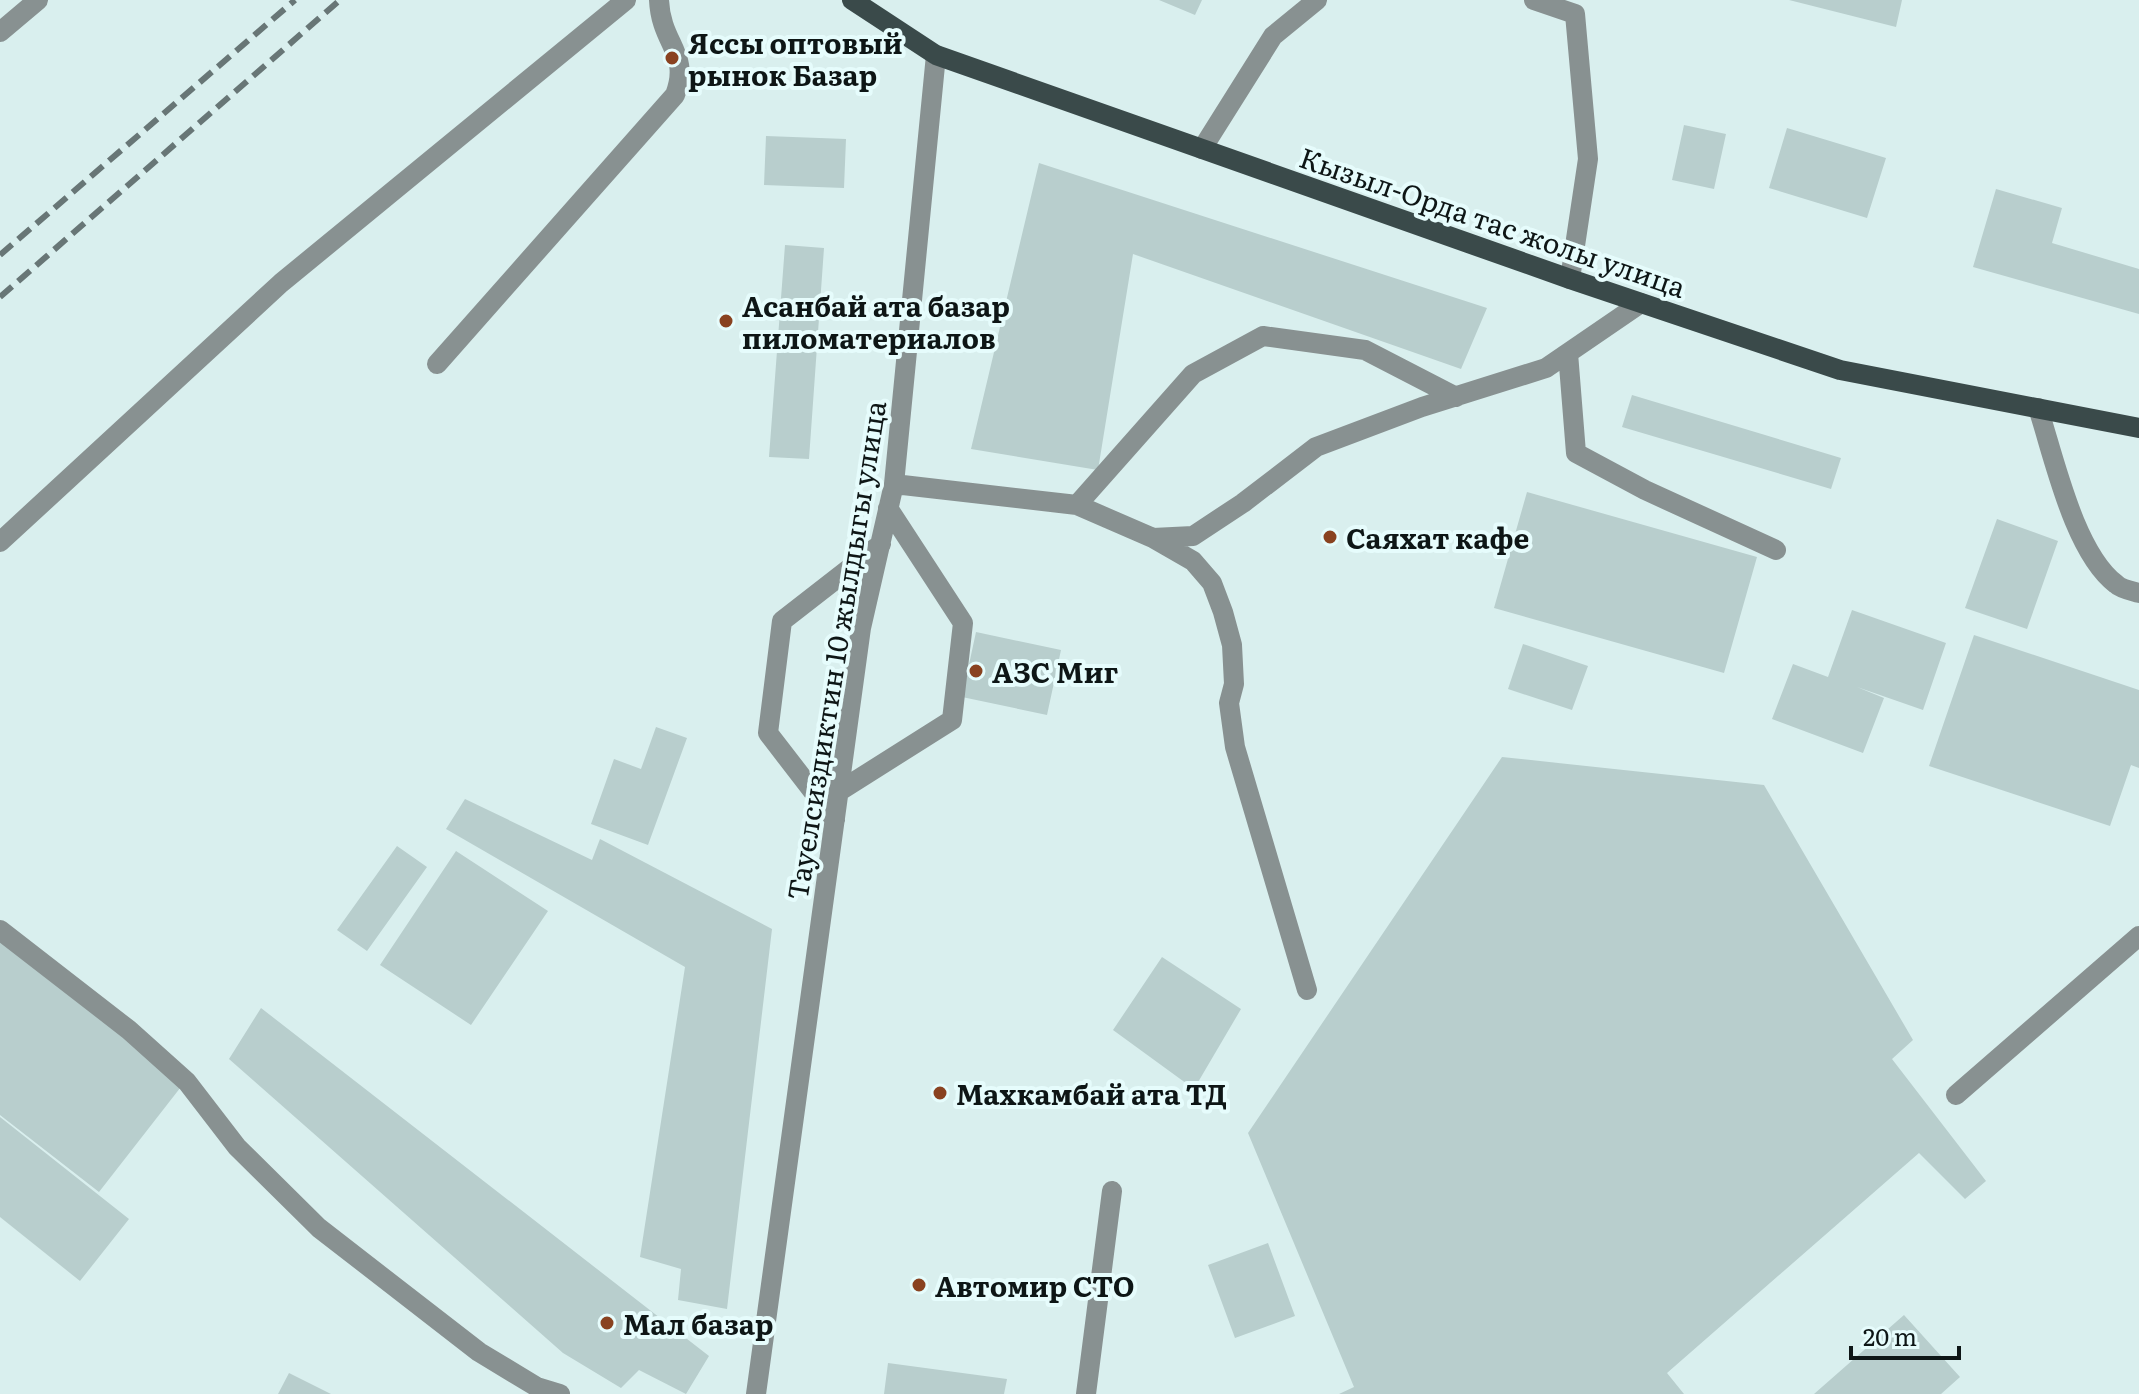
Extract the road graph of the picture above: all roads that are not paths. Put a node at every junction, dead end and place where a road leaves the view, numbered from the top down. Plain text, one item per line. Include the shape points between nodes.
1 (38, 0) edge
2 (626, 0) edge
3 (659, 0) edge
4 (852, 0) edge
5 (1317, 0) edge
6 (1534, 0) edge
7 (0, 32) edge
8 (936, 55) junction
9 (1202, 149) junction
10 (1570, 279) junction
11 (1641, 303) junction
12 (1568, 353) junction
13 (437, 364) dead end
14 (1456, 397) junction
15 (2038, 408) junction
16 (2139, 428) edge
17 (894, 484) junction
18 (1077, 505) junction
19 (888, 508) junction
20 (1153, 538) junction
21 (0, 542) edge
22 (881, 544) junction
23 (1776, 550) dead end
24 (2139, 593) edge
25 (838, 792) junction
26 (835, 820) junction
27 (0, 930) edge
28 (2139, 936) edge
29 (1307, 990) dead end
30 (1956, 1095) dead end
31 (1112, 1191) dead end
32 (560, 1394) edge
33 (756, 1394) edge
34 (1086, 1394) edge

1 - 7 street
2 - 21 street via 281,283
3 - 13 street via 664,35 683,74 675,95
4 - 8 main road, Кызыл-Орда тас жолы улица
5 - 9 street via 1273,36
6 - 10 street via 1575,14 1588,159
8 - 9 main road, Кызыл-Орда тас жолы улица
8 - 17 street, Тауелсиздиктин 10 жылдыгы улица
9 - 10 main road, Кызыл-Орда тас жолы улица
10 - 11 main road, Кызыл-Орда тас жолы улица
11 - 12 street
11 - 15 main road, Кызыл-Орда тас жолы улица via 1840,370
12 - 14 street via 1546,368
12 - 23 street via 1576,453
14 - 18 street via 1365,350 1263,336 1193,374
14 - 20 street via 1316,447 1193,536
15 - 16 main road, Кызыл-Орда тас жолы улица
15 - 24 street via 2069,508 2088,549 2116,585
17 - 18 street
17 - 19 street, Тауелсиздиктин 10 жылдыгы улица
18 - 20 street
19 - 22 street, Тауелсиздиктин 10 жылдыгы улица
19 - 25 street via 963,623 952,720
20 - 29 street via 1193,561 1212,583 1223,612 1232,645 1234,684 1229,703 1235,747
22 - 25 street, Тауелсиздиктин 10 жылдыгы улица via 861,628
22 - 26 street via 782,621 768,733
25 - 26 street, Тауелсиздиктин 10 жылдыгы улица
26 - 33 street, Тауелсиздиктин 10 жылдыгы улица
27 - 32 street via 187,1082 237,1147 319,1228 479,1352 537,1387
28 - 30 street
31 - 34 street

